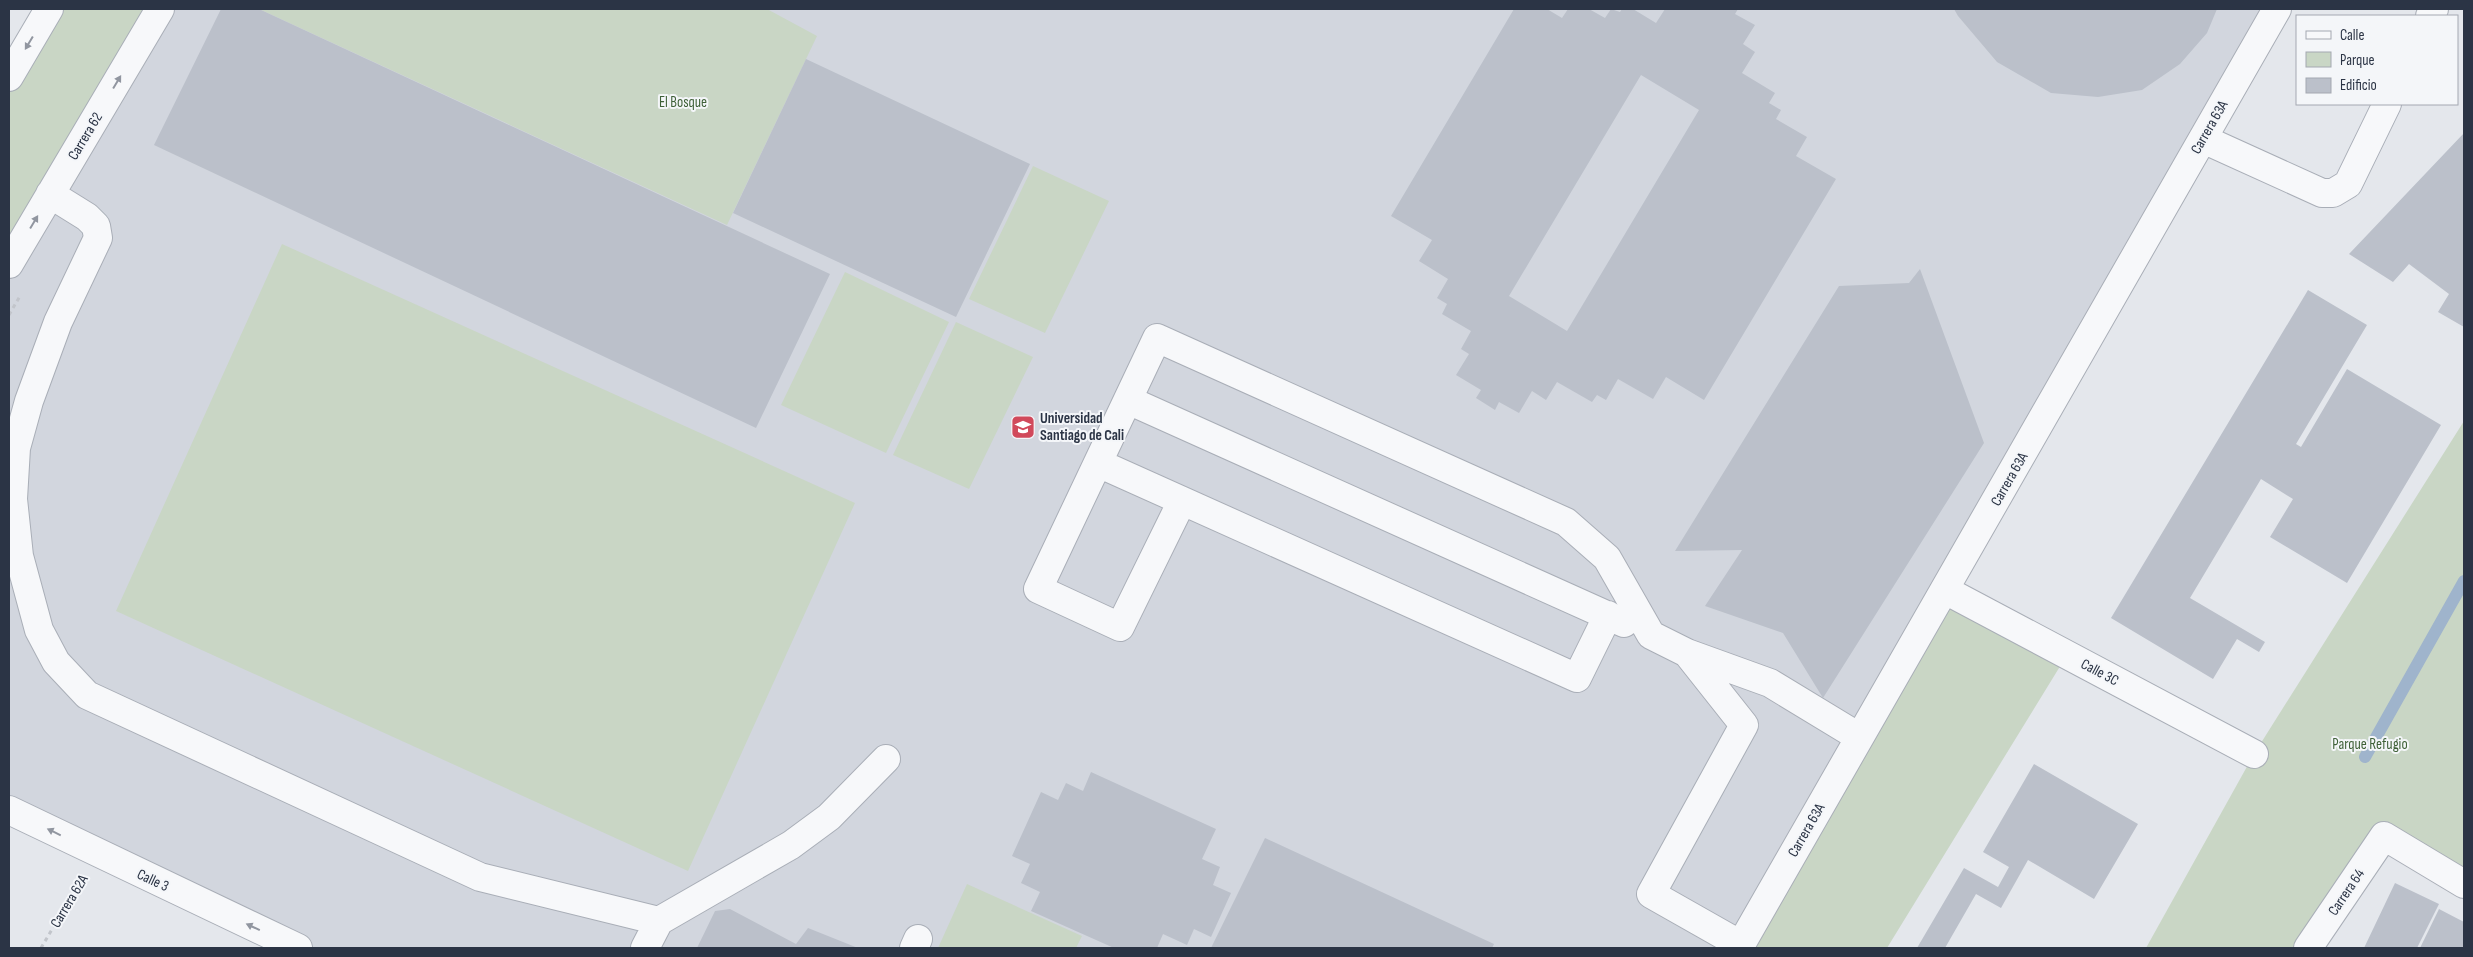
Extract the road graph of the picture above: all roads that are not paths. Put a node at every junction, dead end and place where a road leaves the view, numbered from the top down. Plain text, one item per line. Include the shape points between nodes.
1 (49, 9) edge
2 (160, 9) edge
3 (2277, 9) edge
4 (9, 77) edge
5 (2387, 105) edge
6 (2203, 139) junction
7 (50, 194) junction
8 (9, 264) edge
9 (1128, 400) junction
10 (1098, 463) junction
11 (1182, 501) junction
12 (1945, 590) junction
13 (1608, 616) junction
14 (1651, 635) junction
15 (1687, 653) junction
16 (1859, 737) junction
17 (2254, 754) dead end
18 (886, 759) dead end
19 (9, 810) edge
20 (2464, 884) edge
21 (659, 921) junction
22 (1740, 947) edge
23 (298, 948) edge
24 (645, 948) edge
25 (2308, 948) edge

1 -> 4 street
7 -> 2 street, Carrera 62
3 - 6 street, Carrera 63A
5 - 6 street via 2348,184 2334,193 2322,193
6 - 12 street, Carrera 63A
8 -> 7 street, Carrera 62
7 - 21 street via 87,217 96,226 98,238 58,322 28,401 16,448 13,499 20,556 39,630 56,662 87,695 480,877
9 - 10 street
9 - 13 street
9 - 14 street via 1157,338 1566,522 1607,558
10 - 11 street
10 - 11 street via 1038,589 1120,627
11 - 13 street via 1577,678
12 - 16 street, Carrera 63A
12 - 17 street, Calle 3C
13 - 14 street
14 - 15 street
15 - 16 street via 1770,683
15 - 22 street via 1744,725 1651,894
16 - 22 street, Carrera 63A
18 - 21 street via 830,818 791,845
23 -> 19 street, Calle 3
20 - 25 street, Carrera 64 via 2384,836
21 - 24 street

